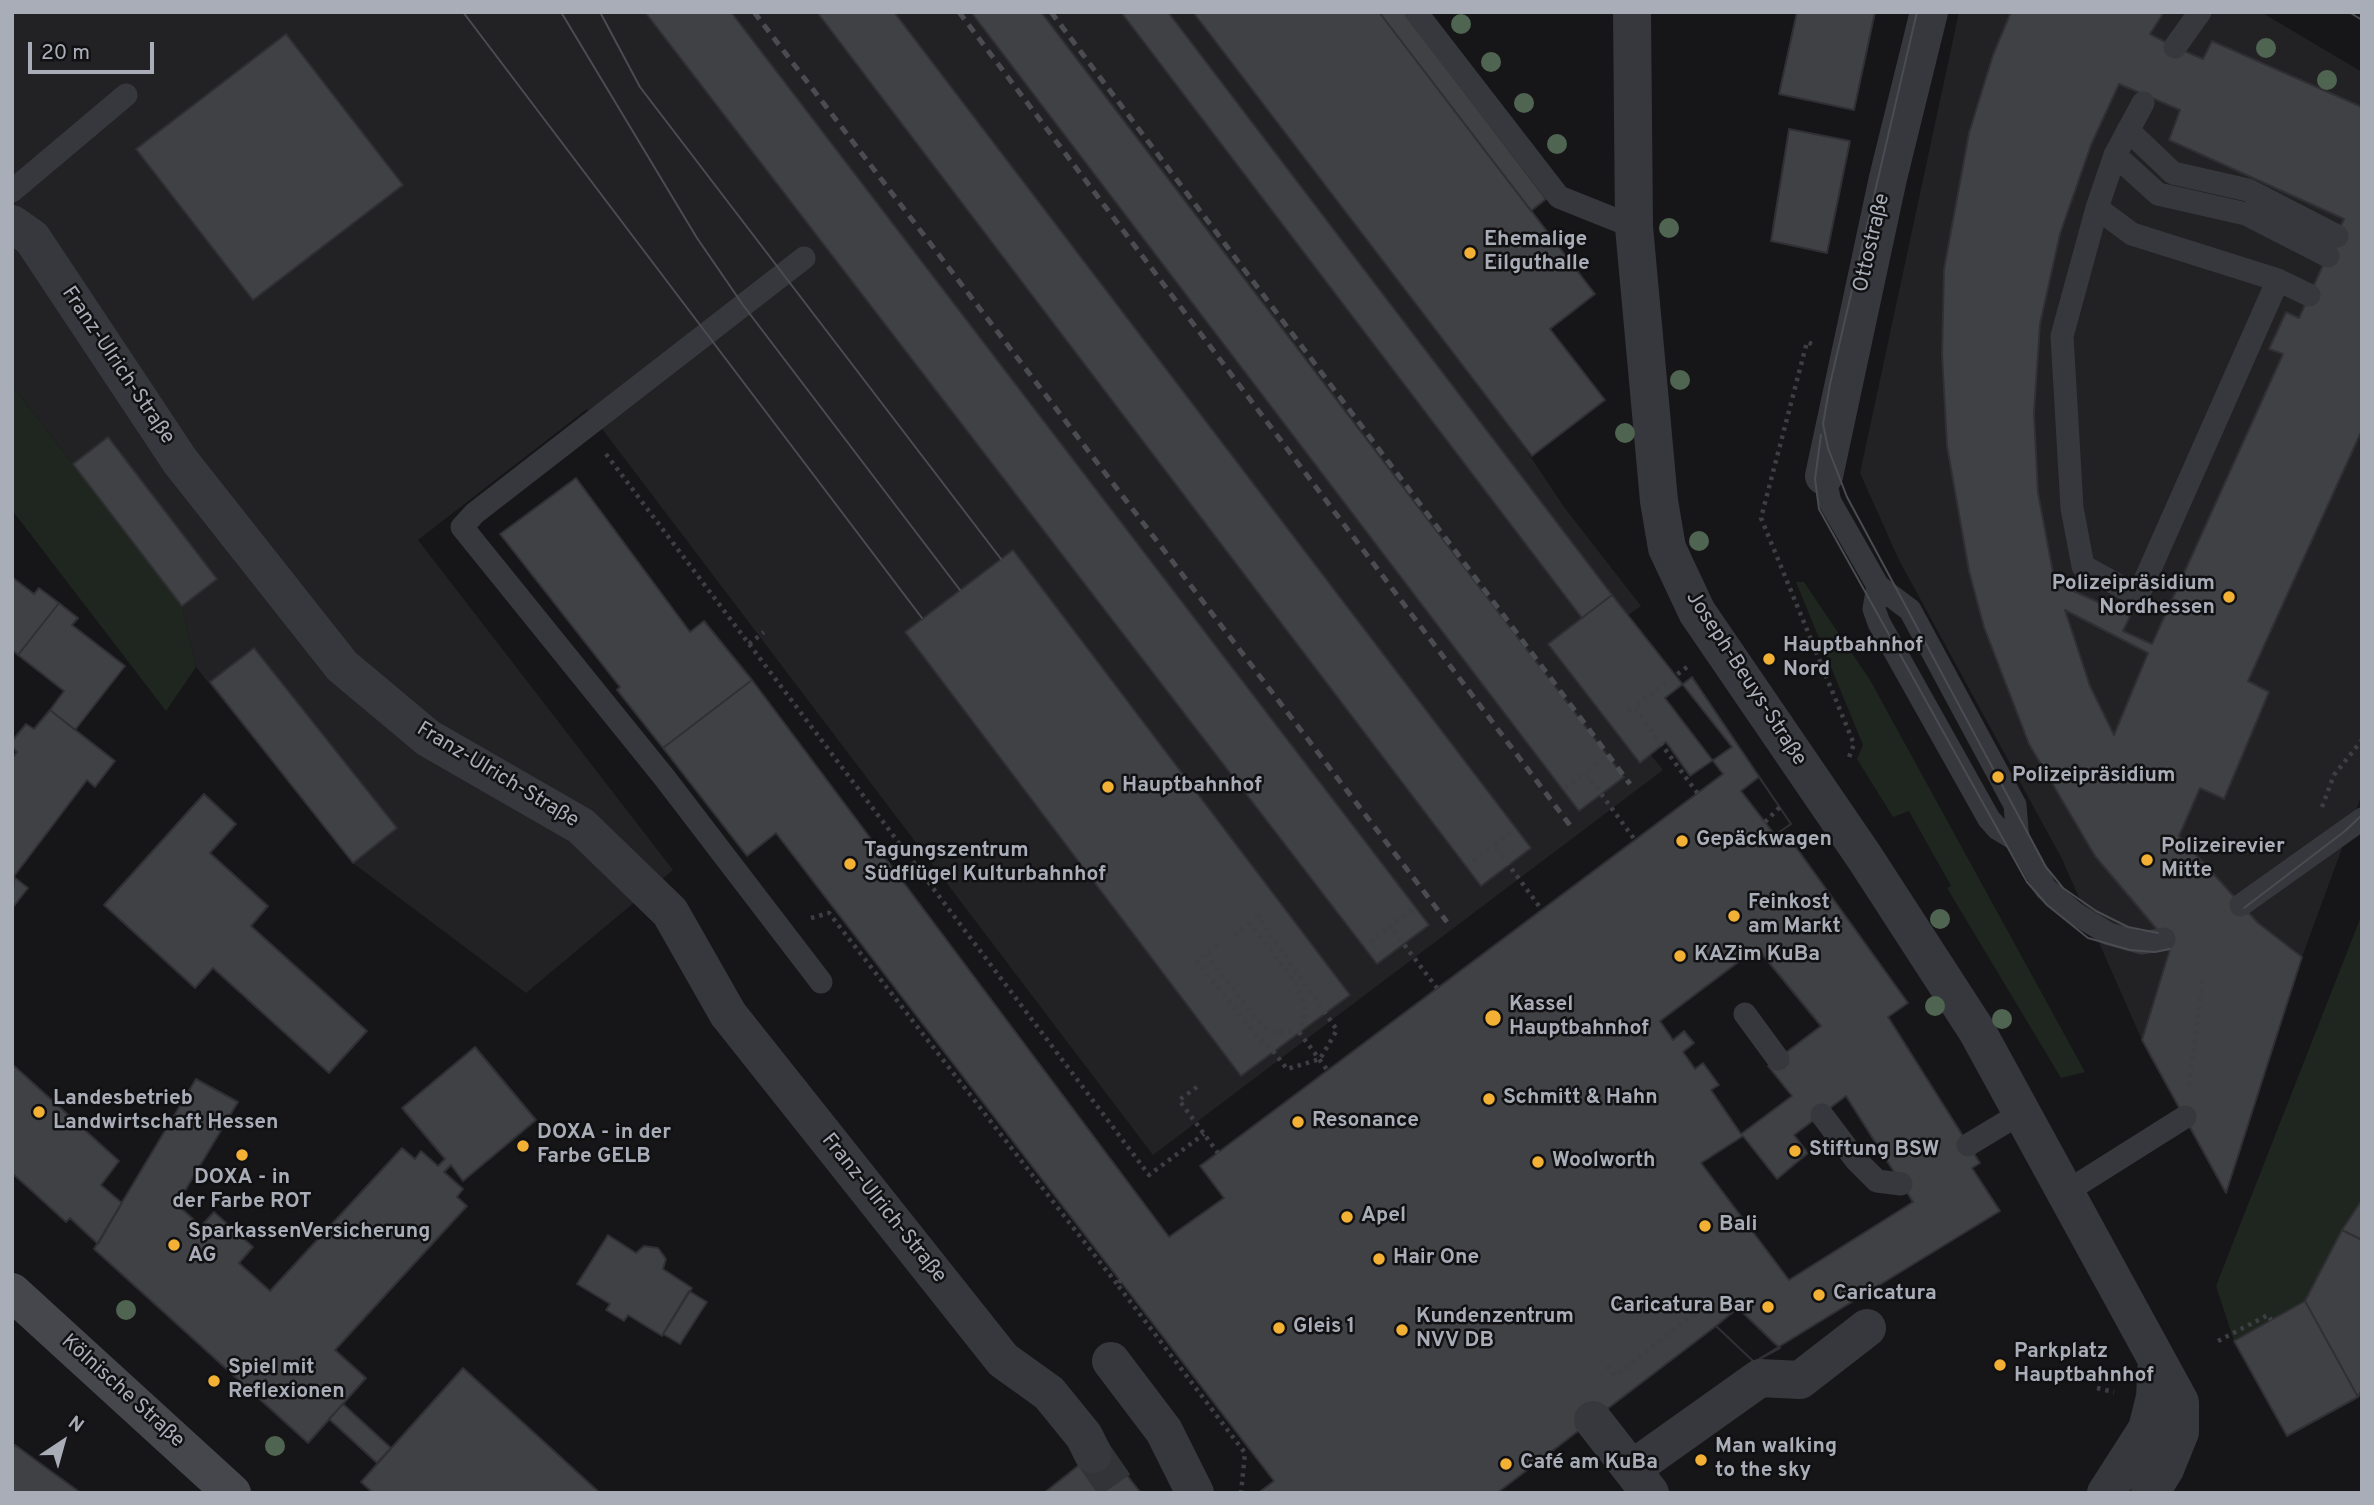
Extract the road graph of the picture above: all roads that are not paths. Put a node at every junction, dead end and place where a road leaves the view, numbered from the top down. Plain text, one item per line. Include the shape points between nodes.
1 (1416, 12) edge
2 (1632, 12) edge
3 (1929, 12) edge
4 (2200, 12) edge
5 (2175, 47) dead end
6 (126, 95) dead end
7 (2143, 103) dead end
8 (2128, 130) junction
9 (2115, 155) junction
10 (12, 191) edge
11 (2098, 208) junction
12 (12, 224) edge
13 (1634, 227) junction
14 (804, 258) dead end
15 (2278, 280) junction
16 (2309, 295) dead end
17 (1824, 476) joint
18 (1878, 586) junction
19 (2362, 819) edge
20 (2018, 841) junction
21 (2241, 905) dead end
22 (2164, 939) dead end
23 (821, 982) dead end
24 (1745, 1014) dead end
25 (1778, 1059) dead end
26 (2021, 1113) junction
27 (1822, 1115) dead end
28 (2185, 1117) road end
29 (1968, 1145) dead end
30 (1901, 1184) dead end
31 (2066, 1192) junction
32 (12, 1292) edge
33 (1867, 1328) dead end
34 (2157, 1360) junction
35 (1111, 1361) dead end
36 (1593, 1420) dead end
37 (1093, 1454) tunnel mouth
38 (1641, 1481) edge
39 (232, 1493) edge
40 (1195, 1493) edge
41 (2106, 1493) edge
42 (2150, 1493) edge

1 - 13 lane via 1559,197
2 - 13 street, Joseph-Beuys-Straße
3 - 17 street, Ottostraße
4 - 5 lane
6 - 10 lane
7 - 8 lane
8 - 9 lane
8 - 9 lane via 2173,173 2248,190 2332,246 2246,214 2158,194
9 - 11 lane
11 - 15 lane via 2132,234
11 - 15 lane via 2062,335 2072,508 2082,566 2138,596
12 - 37 street, Franz-Ulrich-Straße via 32,238 180,461 342,666 428,738 581,826 670,912 728,1014 1003,1360 1049,1393
13 - 26 street, Joseph-Beuys-Straße via 1667,548 1697,612 1938,969
14 - 23 lane via 462,527 664,776
15 - 16 lane
17 - 18 lane via 1830,502
18 - 20 lane via 1910,610 2015,806
18 - 20 lane via 1874,609 1879,623 1989,819
19 - 21 lane
20 - 22 lane via 2046,889 2076,914 2109,934 2142,943
24 - 25 lane
26 - 29 lane
26 - 31 street, Joseph-Beuys-Straße
27 - 30 lane via 1877,1181
28 - 31 lane
31 - 34 street, Joseph-Beuys-Straße
32 - 39 main road, Kölnische Straße
33 - 38 street via 1800,1380 1760,1378
34 - 41 street via 2147,1429
34 - 42 street, Joseph-Beuys-Straße via 2180,1402 2180,1432
35 - 40 street via 1164,1432
36 - 38 street

